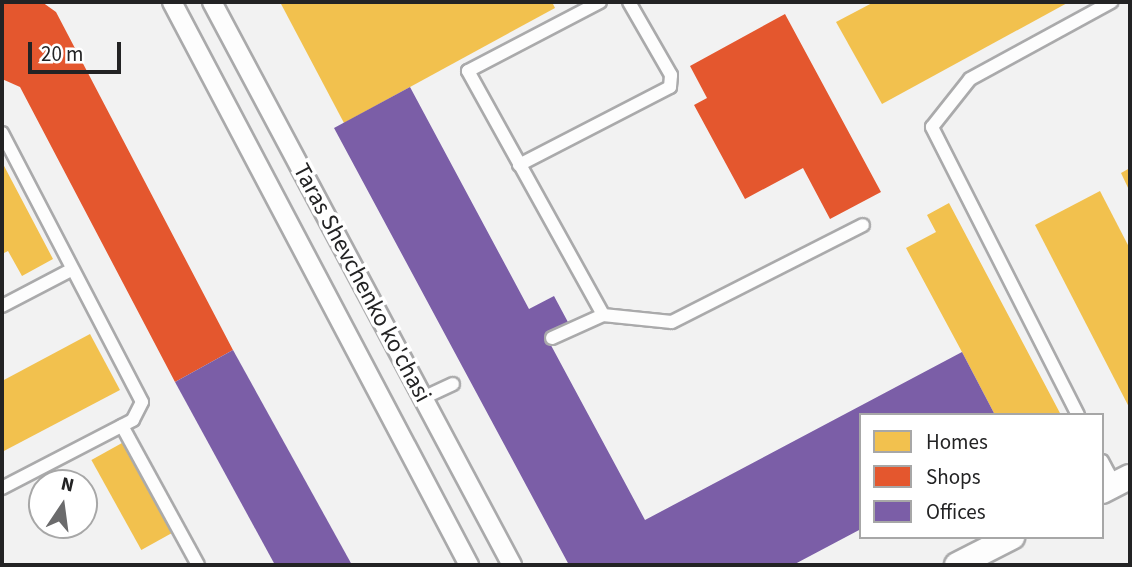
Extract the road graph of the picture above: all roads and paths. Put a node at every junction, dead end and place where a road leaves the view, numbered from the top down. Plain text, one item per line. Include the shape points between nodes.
1 (172, 2) edge
2 (212, 2) edge
3 (600, 2) edge
4 (629, 2) edge
5 (1111, 2) edge
6 (2, 133) edge
7 (519, 166) junction
8 (863, 225) dead end
9 (71, 270) junction
10 (2, 306) edge
11 (603, 315) junction
12 (552, 338) dead end
13 (453, 384) dead end
14 (423, 398) junction
15 (1077, 413) edge
16 (122, 426) junction
17 (1104, 464) edge
18 (1116, 485) edge
19 (2, 488) edge
20 (1008, 539) edge
21 (198, 565) edge
22 (469, 565) edge
23 (512, 565) edge
24 (957, 565) edge

1 - 22 street, Taras Shevchenko ko'chasi
2 - 14 street, Taras Shevchenko ko'chasi
3 - 7 lane via 468,71
4 - 7 lane via 671,75 670,87
5 - 15 lane via 970,79 932,127
6 - 9 lane
7 - 11 lane
8 - 11 lane via 671,322
9 - 10 lane
9 - 16 lane via 140,396 137,414
11 - 12 lane
13 - 14 lane
14 - 23 street, Taras Shevchenko ko'chasi
16 - 19 lane
16 - 21 lane
17 - 18 lane
20 - 24 street

